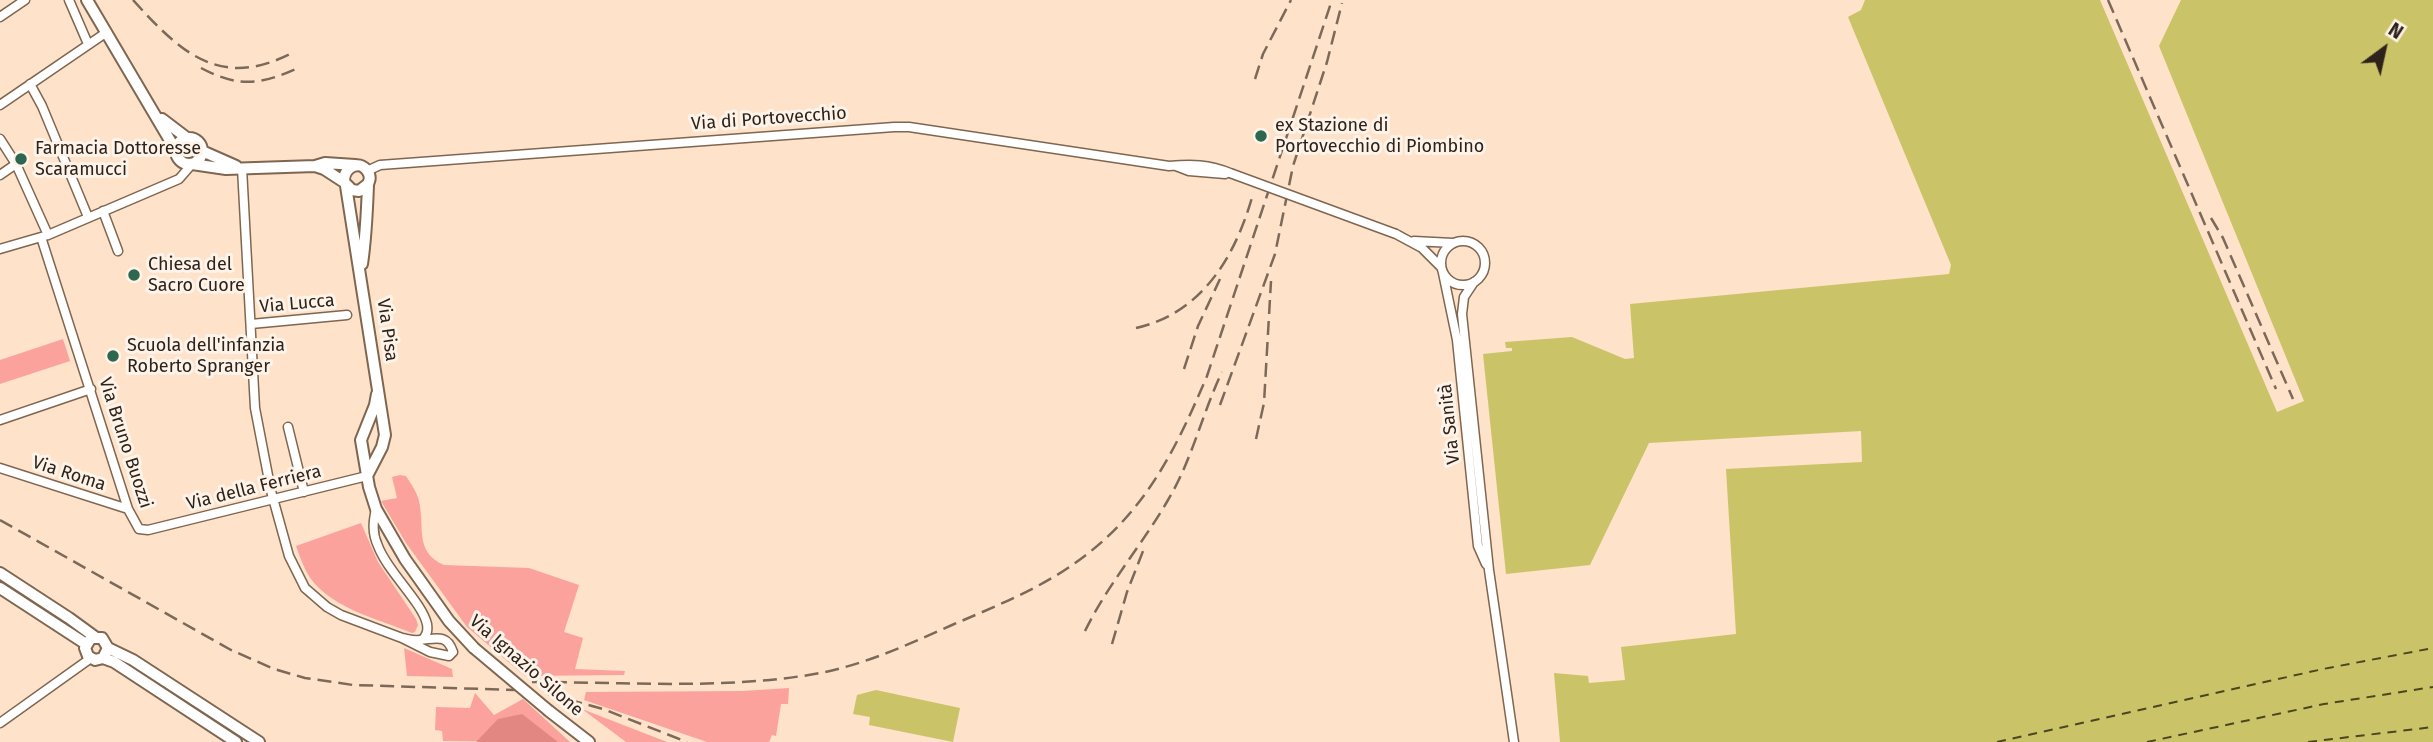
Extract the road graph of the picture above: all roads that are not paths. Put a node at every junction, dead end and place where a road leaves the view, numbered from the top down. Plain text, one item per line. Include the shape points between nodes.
1 (25, 0) edge
2 (69, 0) edge
3 (87, 0) edge
4 (0, 17) edge
5 (107, 32) junction
6 (88, 44) junction
7 (30, 84) junction
8 (0, 105) edge
9 (150, 107) junction
10 (187, 138) junction
11 (0, 139) edge
12 (175, 149) junction
13 (202, 151) junction
14 (16, 164) junction
15 (192, 164) junction
16 (355, 165) junction
17 (315, 166) junction
18 (242, 168) junction
19 (367, 171) junction
20 (0, 175) edge
21 (345, 184) junction
22 (368, 184) junction
23 (103, 211) junction
24 (88, 217) junction
25 (44, 236) junction
26 (1410, 241) junction
27 (1453, 243) junction
28 (0, 248) edge
29 (118, 251) dead end
30 (1442, 270) junction
31 (361, 273) junction
32 (1474, 282) junction
33 (347, 315) dead end
34 (251, 324) junction
35 (91, 389) junction
36 (378, 391) junction
37 (0, 420) edge
38 (367, 426) junction
39 (288, 427) dead end
40 (384, 429) junction
41 (0, 468) edge
42 (367, 476) junction
43 (304, 492) junction
44 (274, 499) junction
45 (128, 509) junction
46 (376, 509) junction
47 (148, 530) joint
48 (1489, 570) junction
49 (0, 573) edge
50 (0, 588) edge
51 (402, 638) junction
52 (423, 639) junction
53 (90, 641) junction
54 (101, 655) junction
55 (0, 723) edge
56 (584, 740) edge
57 (236, 742) edge
58 (259, 742) edge
59 (1514, 742) edge

1 - 4 street
2 - 6 street
3 - 5 main road
5 - 6 street
5 - 9 main road
6 - 7 street
7 - 8 street
7 - 24 street
9 - 10 main road
9 - 12 main road
10 - 12 main road
10 - 13 main road via 196,140
11 - 14 street, Via Bruno Buozzi
12 - 15 main road via 180,161
13 - 15 main road
13 - 18 main road
14 - 20 street
14 - 25 street, Via Bruno Buozzi
15 - 18 main road
15 - 23 street via 179,179
16 - 17 main road
16 - 19 main road
16 - 21 main road via 346,171
17 - 18 main road
17 - 21 main road
18 - 34 street
19 - 22 main road
19 - 26 street, Via di Portovecchio, bridge via 380,165 894,127 1173,165 1189,171 1230,173
21 - 22 main road via 356,191
21 - 31 main road, Via Pisa
22 - 31 main road, Via Pisa
23 - 24 street
23 - 29 street
24 - 25 street
25 - 28 street
25 - 35 street, Via Bruno Buozzi
26 - 27 street, Via di Portovecchio
26 - 30 street, Via di Portovecchio via 1432,256
27 - 30 street via 1444,250
27 - 32 street, Via Sanità via 1470,242 1483,252 1484,269
30 - 32 street via 1457,284
30 - 48 street, Via Sanità via 1453,320 1479,546
31 - 36 main road, Via Pisa
32 - 48 street, Via Sanità via 1464,296 1462,314
33 - 34 street, Via Lucca
34 - 44 street via 255,408
35 - 37 street
35 - 45 street, Via Bruno Buozzi
36 - 38 main road, Via Pisa
36 - 40 main road, Via Pisa
38 - 40 main road
38 - 42 main road, Via Pisa via 362,440
39 - 43 street
40 - 42 main road, Via Pisa via 382,446
41 - 45 street, Via Roma
42 - 43 street, Via della Ferriera
42 - 46 main road, Via Ignazio Silone
43 - 44 street, Via della Ferriera
44 - 47 street, Via della Ferriera
44 - 51 street via 289,556 305,588 341,615
45 - 47 street, Via Bruno Buozzi via 139,529
46 - 52 street via 377,546 425,620
46 - 56 main road, Via Ignazio Silone, bridge via 449,621 474,648
48 - 59 street, Via Sanità
49 - 53 main road via 69,618
50 - 53 main road
51 - 52 street
51 - 52 street via 437,654 453,652 445,639
53 - 54 main road via 86,652
53 - 54 main road via 106,641
54 - 55 street
54 - 57 main road
54 - 58 main road via 132,660

